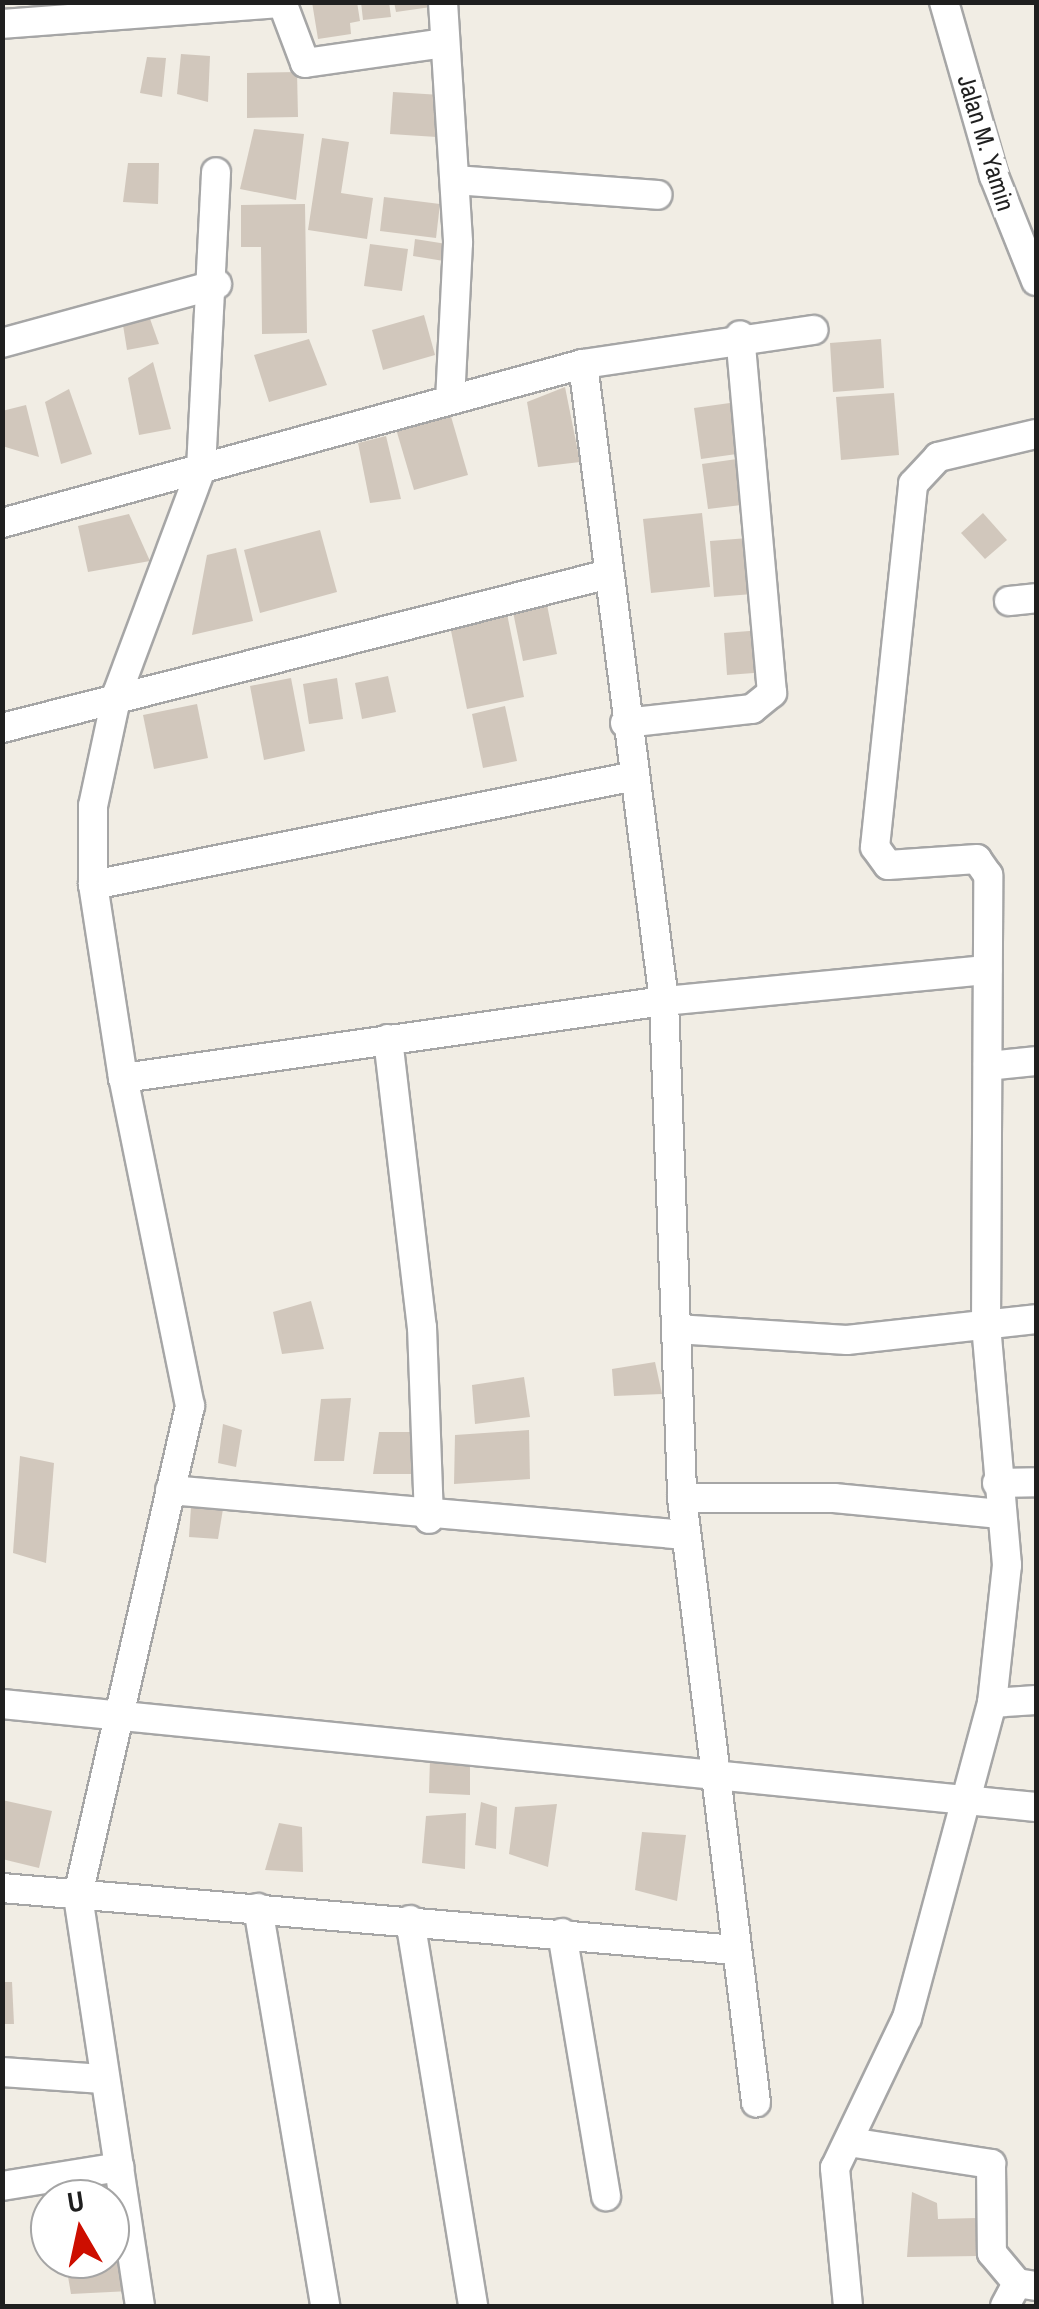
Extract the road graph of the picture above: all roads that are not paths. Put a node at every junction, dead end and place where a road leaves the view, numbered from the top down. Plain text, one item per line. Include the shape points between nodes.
1 (443, 2) edge
2 (944, 2) edge
3 (282, 3) edge
4 (119, 8) edge
5 (2, 24) edge
6 (444, 44) junction
7 (216, 172) dead end
8 (455, 180) junction
9 (658, 195) dead end
10 (1036, 281) edge
11 (217, 284) junction
12 (814, 330) dead end
13 (740, 335) junction
14 (2, 343) edge
15 (583, 364) junction
16 (450, 399) junction
17 (1036, 434) edge
18 (201, 468) junction
19 (2, 523) edge
20 (609, 574) junction
21 (117, 694) junction
22 (626, 723) junction
23 (2, 728) edge
24 (635, 776) junction
25 (93, 884) junction
26 (988, 970) junction
27 (664, 1001) junction
28 (388, 1039) junction
29 (1036, 1062) edge
30 (988, 1066) junction
31 (124, 1078) junction
32 (1036, 1319) edge
33 (986, 1325) junction
34 (676, 1328) junction
35 (1036, 1482) edge
36 (996, 1483) junction
37 (170, 1490) junction
38 (682, 1498) junction
39 (1000, 1514) junction
40 (429, 1518) junction
41 (686, 1535) junction
42 (1036, 1700) edge
43 (992, 1703) junction
44 (2, 1704) edge
45 (113, 1712) junction
46 (712, 1769) junction
47 (960, 1800) junction
48 (1036, 1807) edge
49 (2, 1888) edge
50 (78, 1895) junction
51 (258, 1908) junction
52 (410, 1920) junction
53 (562, 1933) junction
54 (736, 1950) junction
55 (2, 2072) edge
56 (104, 2079) junction
57 (756, 2102) dead end
58 (850, 2142) junction
59 (118, 2166) junction
60 (2, 2186) edge
61 (606, 2196) dead end
62 (1019, 2292) edge
63 (140, 2306) edge
64 (325, 2306) edge
65 (473, 2306) edge
66 (848, 2306) edge

1 - 6 street
2 - 10 street, Jalan M. Yamin
3 - 4 street
3 - 6 street via 305,63
4 - 5 street
6 - 8 street
7 - 11 street
8 - 9 street
8 - 16 street
11 - 14 street
11 - 18 street
12 - 13 street
13 - 15 street
13 - 22 street via 772,693 752,709
15 - 16 street
15 - 20 street
16 - 18 street
17 - 26 street via 938,456 913,484 875,847 888,865 985,864
18 - 19 street
18 - 21 street
20 - 21 street
20 - 22 street
21 - 23 street
21 - 25 street via 93,806
22 - 24 street
24 - 25 street
24 - 27 street
25 - 31 street
26 - 27 street
26 - 30 street
27 - 28 street
27 - 34 street
28 - 31 street
28 - 40 street via 422,1326
29 - 30 street
30 - 33 street
31 - 37 street via 190,1406
32 - 33 street
33 - 34 street via 847,1340
33 - 36 street
34 - 38 street
35 - 36 street
36 - 39 street
37 - 40 street
37 - 45 street
38 - 39 street via 834,1498
38 - 41 street
39 - 43 street via 1007,1565
40 - 41 street
41 - 46 street
42 - 43 street
43 - 47 street
44 - 45 street
45 - 46 street
45 - 50 street
46 - 47 street
46 - 54 street
47 - 48 street
47 - 58 street via 901,2038
49 - 50 street
50 - 51 street
50 - 56 street
51 - 52 street
51 - 64 street
52 - 53 street
52 - 65 street
53 - 54 street
53 - 61 street
54 - 57 street
55 - 56 street
56 - 59 street
58 - 62 street via 990,2164 992,2253
58 - 66 street via 832,2204
59 - 60 street
59 - 63 street

